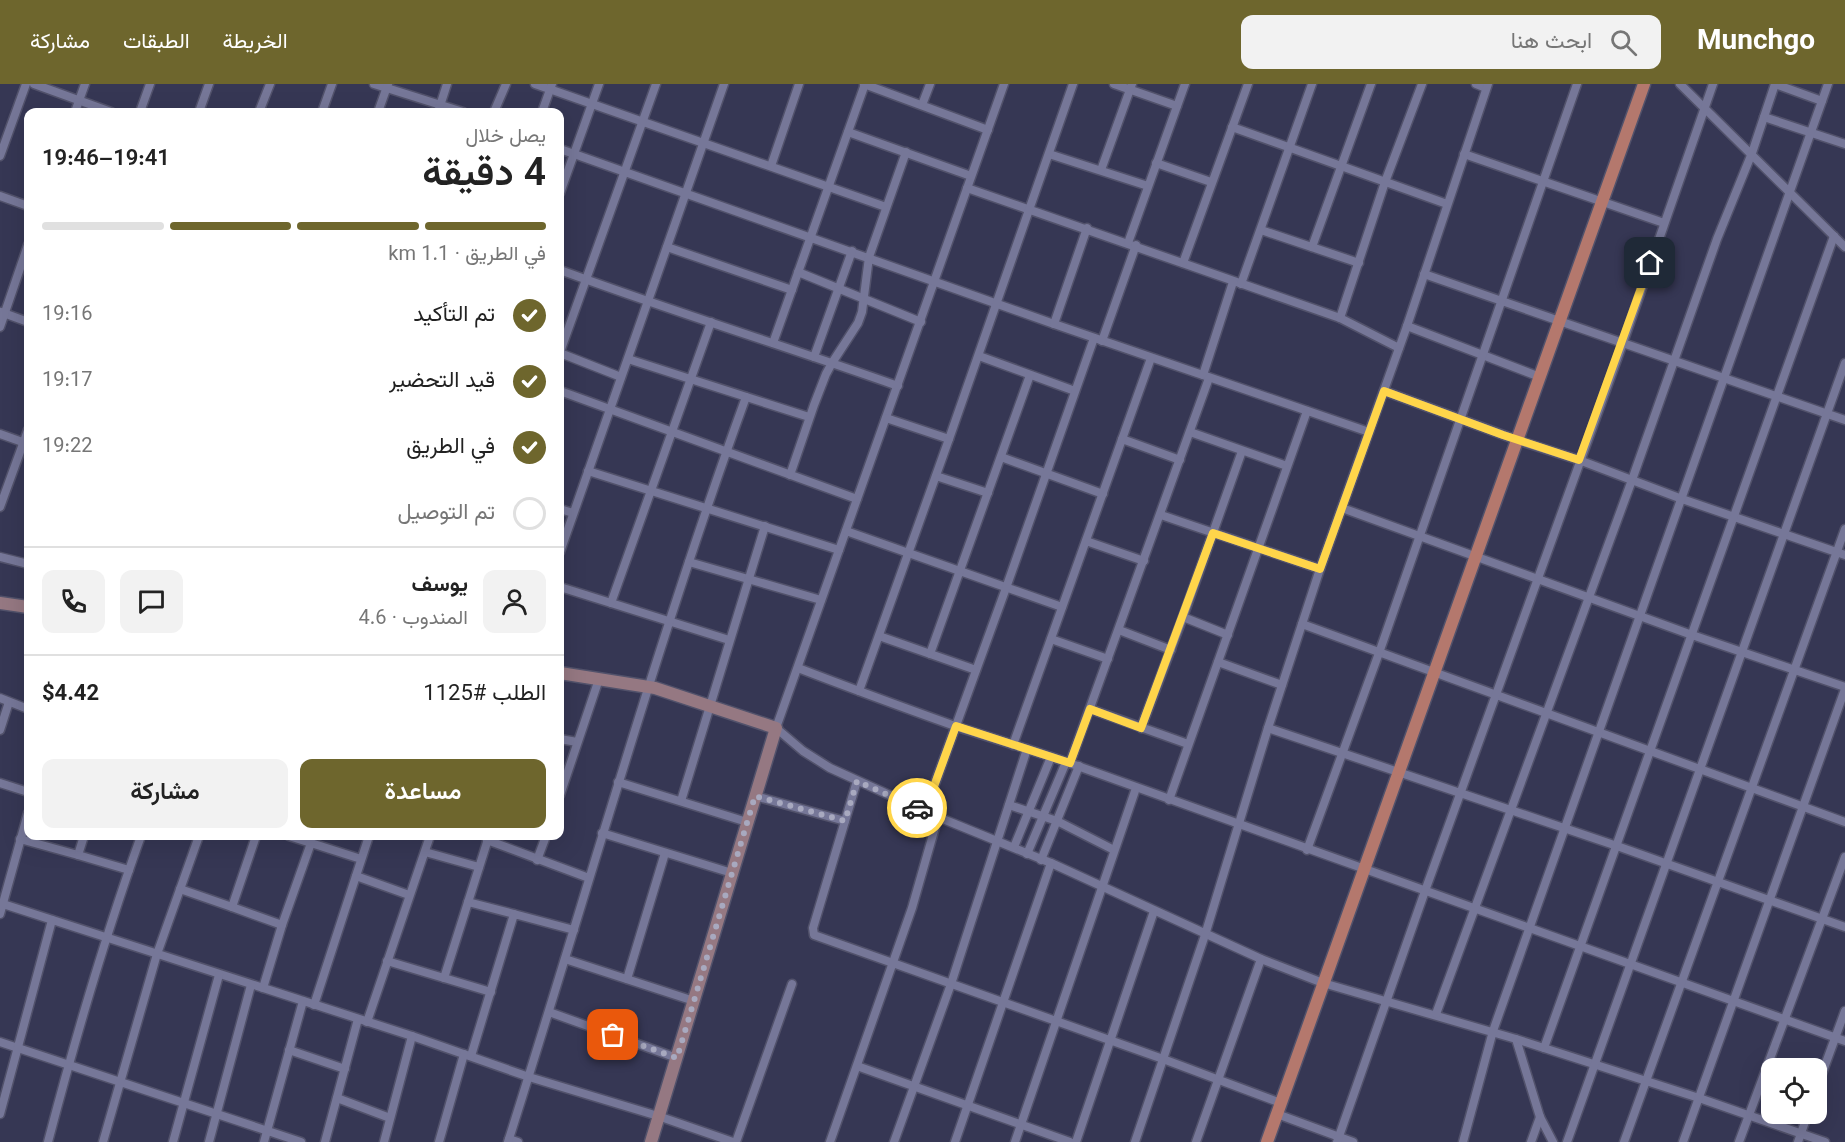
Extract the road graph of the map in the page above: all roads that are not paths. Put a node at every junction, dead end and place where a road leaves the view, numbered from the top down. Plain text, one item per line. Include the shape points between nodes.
1 (26, 84) edge
2 (34, 84) edge
3 (85, 84) edge
4 (150, 84) edge
5 (209, 84) edge
6 (270, 84) edge
7 (332, 84) edge
8 (374, 84) edge
9 (447, 84) edge
10 (506, 84) edge
11 (535, 84) edge
12 (599, 84) edge
13 (656, 84) edge
14 (724, 84) edge
15 (799, 84) edge
16 (864, 84) edge
17 (930, 84) edge
18 (1004, 84) edge
19 (1073, 84) edge
20 (1114, 84) edge
21 (1185, 84) edge
22 (1248, 84) edge
23 (1312, 84) edge
24 (1422, 84) edge
25 (1476, 84) edge
26 (1577, 84) edge
27 (1644, 84) edge
28 (1680, 84) edge
29 (1713, 84) edge
30 (1775, 84) edge
31 (1828, 84) edge
32 (1368, 85) edge
33 (388, 86) edge
34 (1487, 86) edge
35 (551, 87) edge
36 (1131, 87) edge
37 (79, 100) junction
38 (1822, 101) junction
39 (591, 104) junction
40 (922, 105) junction
41 (1177, 106) junction
42 (1704, 107) junction
43 (76, 108) edge
44 (100, 108) edge
45 (141, 108) edge
46 (201, 108) edge
47 (261, 108) edge
48 (323, 108) edge
49 (380, 108) edge
50 (437, 108) edge
51 (439, 108) edge
52 (496, 108) edge
53 (543, 108) edge
54 (1764, 117) junction
55 (642, 122) junction
56 (1232, 127) junction
57 (988, 130) junction
58 (848, 132) junction
59 (1811, 133) junction
60 (704, 143) junction
61 (1845, 144) edge
62 (1289, 147) junction
63 (564, 151) edge
64 (906, 152) junction
65 (1752, 153) junction
66 (573, 154) junction
67 (1049, 154) junction
68 (1464, 154) junction
69 (0, 156) edge
70 (1156, 163) junction
71 (771, 166) junction
72 (1341, 166) junction
73 (1101, 170) junction
74 (625, 172) junction
75 (971, 176) junction
76 (564, 181) edge
77 (1211, 182) junction
78 (1385, 182) junction
79 (1543, 182) junction
80 (1148, 186) junction
81 (829, 187) junction
82 (967, 188) junction
83 (1791, 192) junction
84 (686, 193) junction
85 (0, 196) edge
86 (1601, 202) junction
87 (1448, 204) junction
88 (24, 205) edge
89 (886, 207) junction
90 (1030, 208) junction
91 (1664, 224) junction
92 (1088, 228) junction
93 (1261, 230) junction
94 (1834, 236) junction
95 (811, 237) junction
96 (1132, 244) junction
97 (667, 247) junction
98 (1312, 247) junction
99 (1845, 247) edge
100 (852, 251) junction
101 (24, 255) edge
102 (869, 257) junction
103 (1183, 263) junction
104 (1359, 263) junction
105 (564, 272) edge
106 (798, 272) junction
107 (1424, 274) junction
108 (586, 280) junction
109 (935, 282) junction
110 (1237, 283) junction
111 (838, 288) junction
112 (792, 290) junction
113 (865, 299) junction
114 (1503, 300) junction
115 (648, 302) junction
116 (997, 304) junction
117 (2, 313) edge
118 (1340, 318) junction
119 (1560, 320) junction
120 (24, 321) edge
121 (711, 322) junction
122 (921, 322) junction
123 (1054, 324) junction
124 (1407, 326) junction
125 (0, 327) edge
126 (564, 327) edge
127 (1098, 339) junction
128 (773, 343) junction
129 (1623, 343) junction
130 (1399, 348) junction
131 (564, 355) edge
132 (1483, 355) junction
133 (979, 356) junction
134 (814, 357) junction
135 (1151, 358) junction
136 (628, 359) junction
137 (1673, 361) junction
138 (831, 363) junction
139 (1845, 363) edge
140 (1030, 375) junction
141 (621, 377) junction
142 (1206, 377) junction
143 (1540, 377) junction
144 (691, 379) junction
145 (1723, 379) junction
146 (898, 386) junction
147 (1075, 391) junction
148 (1384, 391) junction
149 (564, 393) edge
150 (746, 397) junction
151 (1775, 397) junction
152 (610, 410) junction
153 (1306, 411) junction
154 (1827, 414) junction
155 (809, 417) junction
156 (886, 418) junction
157 (1460, 419) junction
158 (1845, 420) edge
159 (1190, 432) junction
160 (1370, 432) junction
161 (672, 433) junction
162 (0, 434) edge
163 (950, 439) junction
164 (1122, 439) junction
165 (1517, 440) junction
166 (24, 443) edge
167 (24, 449) edge
168 (1242, 451) junction
169 (726, 452) junction
170 (1001, 457) junction
171 (1180, 460) junction
172 (1579, 460) junction
173 (1287, 466) junction
174 (588, 471) junction
175 (1047, 474) junction
176 (790, 475) junction
177 (936, 476) junction
178 (1632, 480) junction
179 (652, 492) junction
180 (988, 493) junction
181 (1103, 494) junction
182 (1682, 498) junction
183 (857, 499) junction
184 (0, 507) edge
185 (706, 508) junction
186 (1342, 508) junction
187 (564, 510) edge
188 (573, 513) junction
189 (1161, 515) junction
190 (1734, 516) junction
191 (765, 526) junction
192 (1845, 529) edge
193 (846, 531) junction
194 (1213, 533) junction
195 (1786, 534) junction
196 (1419, 536) junction
197 (564, 540) edge
198 (1086, 541) junction
199 (1259, 549) junction
200 (839, 550) junction
201 (1841, 553) edge
202 (909, 554) junction
203 (0, 557) edge
204 (1475, 557) junction
205 (1144, 561) junction
206 (689, 562) junction
207 (24, 563) edge
208 (1320, 569) junction
209 (960, 572) junction
210 (748, 580) junction
211 (1538, 580) junction
212 (564, 588) edge
213 (1006, 588) junction
214 (1589, 597) junction
215 (821, 600) junction
216 (0, 603) edge
217 (611, 603) junction
218 (24, 604) edge
219 (1062, 607) junction
220 (1640, 615) junction
221 (1183, 617) junction
222 (669, 621) junction
223 (1302, 624) junction
224 (1119, 630) junction
225 (1228, 635) junction
226 (1692, 635) junction
227 (879, 636) junction
228 (1051, 639) junction
229 (729, 640) junction
230 (1171, 650) junction
231 (1743, 651) junction
232 (930, 654) junction
233 (1379, 654) junction
234 (1108, 659) junction
235 (1218, 663) junction
236 (798, 668) junction
237 (976, 670) junction
238 (1794, 671) junction
239 (564, 674) edge
240 (1434, 674) junction
241 (598, 679) junction
242 (1282, 685) junction
243 (648, 687) junction
244 (1845, 688) edge
245 (859, 691) junction
246 (1496, 696) junction
247 (0, 698) edge
248 (9, 702) junction
249 (710, 706) junction
250 (24, 708) edge
251 (1090, 709) junction
252 (1546, 714) junction
253 (956, 726) junction
254 (776, 728) junction
255 (1141, 728) junction
256 (1268, 728) junction
257 (0, 730) edge
258 (1599, 732) junction
259 (564, 740) edge
260 (577, 742) junction
261 (1013, 744) junction
262 (1188, 744) junction
263 (1027, 749) junction
264 (1342, 751) junction
265 (1650, 751) junction
266 (1051, 757) junction
267 (1071, 764) junction
268 (1700, 769) junction
269 (1400, 772) junction
270 (857, 781) junction
271 (618, 782) junction
272 (0, 783) edge
273 (564, 783) edge
274 (1136, 788) junction
275 (1752, 788) junction
276 (24, 791) edge
277 (1460, 793) junction
278 (755, 796) junction
279 (1169, 800) junction
280 (681, 801) junction
281 (1009, 805) junction
282 (1804, 807) junction
283 (1028, 810) junction
284 (1512, 810) junction
285 (925, 811) junction
286 (1043, 816) junction
287 (938, 817) junction
288 (845, 821) junction
289 (1057, 821) junction
290 (747, 822) junction
291 (1845, 822) edge
292 (1238, 823) junction
293 (24, 826) edge
294 (1564, 828) junction
295 (602, 833) junction
296 (20, 839) junction
297 (83, 840) edge
298 (140, 840) edge
299 (197, 840) edge
300 (255, 840) edge
301 (302, 840) edge
302 (368, 840) edge
303 (428, 840) edge
304 (487, 840) edge
305 (492, 840) edge
306 (544, 840) edge
307 (997, 840) junction
308 (311, 843) junction
309 (1617, 846) junction
310 (1014, 847) junction
311 (1114, 850) junction
312 (1307, 850) junction
313 (424, 852) junction
314 (665, 853) junction
315 (1027, 854) junction
316 (78, 855) junction
317 (1845, 857) edge
318 (361, 858) junction
319 (537, 860) junction
320 (1041, 860) junction
321 (1051, 863) junction
322 (1666, 864) junction
323 (479, 867) junction
324 (129, 870) junction
325 (1365, 870) junction
326 (732, 873) junction
327 (356, 876) junction
328 (589, 878) junction
329 (1718, 882) junction
330 (1101, 887) junction
331 (180, 889) junction
332 (1425, 891) junction
333 (409, 895) junction
334 (1770, 900) junction
335 (468, 902) junction
336 (1, 904) edge
337 (232, 907) junction
338 (1475, 908) junction
339 (1154, 911) junction
340 (0, 914) edge
341 (514, 914) junction
342 (1823, 919) junction
343 (52, 921) junction
344 (282, 926) junction
345 (1530, 927) junction
346 (1845, 927) edge
347 (574, 930) junction
348 (1205, 934) junction
349 (107, 937) junction
350 (1580, 946) junction
351 (157, 954) junction
352 (565, 959) junction
353 (1261, 959) junction
354 (387, 961) junction
355 (892, 963) junction
356 (1631, 963) junction
357 (219, 975) junction
358 (444, 978) junction
359 (627, 979) junction
360 (1682, 981) junction
361 (1323, 983) junction
362 (792, 984) dead end
363 (951, 984) junction
364 (251, 985) junction
365 (263, 988) junction
366 (491, 992) junction
367 (1732, 1000) junction
368 (303, 1001) junction
369 (694, 1001) junction
370 (1387, 1001) junction
371 (1002, 1002) junction
372 (314, 1005) junction
373 (1845, 1011) edge
374 (549, 1012) junction
375 (1436, 1014) junction
376 (1785, 1019) junction
377 (362, 1021) junction
378 (1055, 1021) junction
379 (1493, 1031) junction
380 (412, 1036) junction
381 (1835, 1037) junction
382 (1516, 1039) junction
383 (1110, 1040) junction
384 (1845, 1041) edge
385 (0, 1042) edge
386 (17, 1048) junction
387 (1544, 1048) junction
388 (289, 1050) junction
389 (467, 1055) junction
390 (677, 1058) junction
391 (1163, 1059) junction
392 (1827, 1059) edge
393 (1594, 1063) junction
394 (68, 1065) junction
395 (857, 1066) junction
396 (345, 1070) junction
397 (529, 1077) junction
398 (1218, 1079) junction
399 (1646, 1080) junction
400 (120, 1082) junction
401 (915, 1086) junction
402 (337, 1098) junction
403 (1699, 1098) junction
404 (183, 1103) junction
405 (967, 1105) junction
406 (1279, 1109) junction
407 (0, 1114) edge
408 (216, 1114) junction
409 (1749, 1115) junction
410 (658, 1116) junction
411 (1540, 1117) junction
412 (390, 1118) junction
413 (1021, 1125) junction
414 (267, 1131) junction
415 (1800, 1138) edge
416 (1338, 1139) edge
417 (512, 1141) edge
418 (48, 1142) edge
419 (103, 1142) edge
420 (173, 1142) edge
421 (209, 1142) edge
422 (264, 1142) edge
423 (301, 1142) edge
424 (326, 1142) edge
425 (384, 1142) edge
426 (439, 1142) edge
427 (651, 1142) edge
428 (735, 1142) edge
429 (830, 1142) edge
430 (894, 1142) edge
431 (955, 1142) edge
432 (1016, 1142) edge
433 (1070, 1142) edge
434 (1076, 1142) edge
435 (1134, 1142) edge
436 (1196, 1142) edge
437 (1267, 1142) edge
438 (1353, 1142) edge
439 (1463, 1142) edge
440 (1531, 1142) edge
441 (1553, 1142) edge
442 (1567, 1142) edge
443 (1624, 1142) edge
444 (1683, 1142) edge
445 (1739, 1142) edge
446 (1825, 1142) edge

1 - 69 street
2 - 37 street
3 - 37 street
4 - 45 street
5 - 46 street
6 - 47 street
7 - 48 street
8 - 33 street
9 - 51 street
10 - 52 street
11 - 35 street
12 - 39 street
13 - 55 street
14 - 60 street
15 - 71 street
16 - 40 street
16 - 58 street
17 - 40 street
18 - 57 street
19 - 67 street
20 - 36 street
21 - 41 street
22 - 56 street
23 - 62 street
24 - 78 street
25 - 34 street
26 - 79 street
27 - 86 main road
28 - 42 street
29 - 42 street
30 - 38 street
30 - 54 street
31 - 38 street
32 - 72 street
33 - 49 street
33 - 50 street
34 - 68 street
35 - 39 street
35 - 53 street
36 - 41 street
36 - 73 street
37 - 43 street
37 - 44 street
38 - 59 street
39 - 55 street
39 - 66 street
40 - 57 street
41 - 70 street
42 - 65 street
42 - 91 street
54 - 59 street
54 - 65 street
55 - 60 street
55 - 74 street
56 - 62 street
56 - 77 street
57 - 75 street
58 - 64 street
58 - 81 street
59 - 61 street
59 - 83 street
60 - 71 street
60 - 84 street
62 - 72 street
62 - 93 street
63 - 66 street
64 - 75 street
64 - 89 street
65 - 83 street
65 - 137 street
66 - 74 street
66 - 76 street
67 - 73 street
67 - 90 street
68 - 79 street
68 - 87 street
70 - 77 street
70 - 80 street
71 - 81 street
72 - 78 street
72 - 98 street
73 - 80 street
74 - 84 street
74 - 108 street
75 - 82 street
77 - 103 street
78 - 87 street
78 - 104 street
79 - 86 street
79 - 114 street
80 - 96 street
81 - 89 street
81 - 95 street
82 - 90 street
82 - 109 street
83 - 94 street
83 - 145 street
84 - 95 street
84 - 97 street
85 - 88 street
86 - 91 street
86 - 119 main road
87 - 107 street
89 - 102 street
90 - 92 street
90 - 116 street
91 - 129 street
92 - 96 street
92 - 123 street
93 - 98 street
93 - 110 street
94 - 99 street
94 - 151 street
95 - 100 street
95 - 106 street
96 - 103 street
96 - 127 street
97 - 112 street
97 - 115 street
98 - 104 street
100 - 102 street
100 - 111 street
101 - 117 street
102 - 109 street
102 - 113 street
103 - 110 street
104 - 118 street
105 - 108 street
106 - 111 street
106 - 112 street
107 - 114 street
107 - 124 street
108 - 115 street
108 - 126 street
109 - 116 street
109 - 122 street
110 - 118 street
110 - 142 street
111 - 113 street
111 - 134 street
112 - 128 street
113 - 122 street
113 - 138 street via 858,323
114 - 119 street
114 - 132 street
115 - 121 street
115 - 136 street
116 - 123 street
116 - 133 street
117 - 120 street
117 - 125 street
118 - 130 street
119 - 129 street
119 - 143 main road
121 - 128 street
121 - 144 street
122 - 146 street
123 - 127 street
124 - 130 street
124 - 132 street
127 - 135 street
127 - 147 street
128 - 134 street
129 - 137 street
129 - 172 street
130 - 148 street
131 - 141 street
132 - 143 street
132 - 157 street
133 - 140 street
133 - 163 street
134 - 138 street
135 - 142 street
135 - 164 street
136 - 141 street
136 - 144 street
137 - 145 street
137 - 178 street
138 - 146 street
138 - 155 street
139 - 154 street
140 - 147 street
140 - 170 street
141 - 152 street
142 - 153 street
142 - 159 street
143 - 165 main road
144 - 150 street
144 - 161 street
145 - 151 street
145 - 182 street
146 - 156 street
147 - 175 street
148 - 157 street
148 - 160 street
149 - 152 street
150 - 155 street
150 - 169 street
151 - 154 street
151 - 190 street
152 - 161 street
152 - 174 street
153 - 160 street
153 - 173 street
154 - 158 street
154 - 195 street
155 - 176 street
156 - 163 street
156 - 183 street
157 - 165 street
157 - 196 street
159 - 168 street
159 - 171 street
160 - 186 street
161 - 169 street
161 - 179 street
162 - 166 street
163 - 177 street
164 - 171 street
164 - 181 street
165 - 172 street
165 - 204 main road
167 - 184 street
168 - 173 street
168 - 194 street
169 - 176 street
169 - 185 street
170 - 175 street
170 - 180 street
171 - 189 street
172 - 178 street
172 - 211 street
173 - 199 street
174 - 179 street
174 - 188 street
175 - 181 street
175 - 213 street
176 - 183 street
177 - 180 street
177 - 202 street
178 - 182 street
178 - 214 street
179 - 185 street
179 - 217 street
180 - 209 street
181 - 198 street
182 - 190 street
182 - 220 street
183 - 193 street
185 - 191 street
185 - 206 street
186 - 196 street
186 - 208 street
187 - 188 street
188 - 197 street
189 - 194 street
189 - 205 street
190 - 195 street
190 - 226 street
191 - 200 street
191 - 210 street
192 - 201 street
193 - 200 street
193 - 202 street
194 - 199 street
194 - 221 street
195 - 201 street
195 - 231 street
196 - 204 street
196 - 233 street
198 - 205 street
198 - 219 street
199 - 208 street
199 - 225 street
200 - 215 street
201 - 238 street
202 - 209 street
202 - 227 street
203 - 207 street
204 - 211 street
204 - 240 main road
205 - 224 street
206 - 210 street
206 - 222 street
208 - 223 street
209 - 213 street
209 - 232 street
210 - 215 street
210 - 229 street
211 - 214 street
211 - 246 street
212 - 217 street
213 - 219 street
213 - 237 street
214 - 220 street
214 - 252 street
215 - 236 street
216 - 218 street
217 - 222 street
219 - 228 street
220 - 226 street
220 - 258 street
221 - 225 street
221 - 230 street
222 - 229 street
222 - 243 street
223 - 233 street
223 - 242 street
224 - 230 street
224 - 234 street
225 - 235 street
226 - 231 street
226 - 265 street
227 - 232 street
227 - 245 street
228 - 234 street
228 - 261 street
229 - 249 street
230 - 255 street
231 - 238 street
231 - 268 street
232 - 237 street
233 - 240 street
233 - 264 street
234 - 251 street
235 - 242 street
235 - 262 street
236 - 245 street
236 - 254 street
237 - 253 street
238 - 244 street
238 - 275 street
239 - 241 street
240 - 246 street
240 - 269 main road
241 - 243 street
241 - 260 street
242 - 256 street
243 - 249 street
243 - 271 street
244 - 282 street
245 - 253 street
246 - 252 street
246 - 277 street
247 - 248 street
248 - 250 street
248 - 257 street
249 - 254 street
249 - 280 street
251 - 255 street
251 - 267 street
252 - 258 street
252 - 284 street
253 - 261 street
253 - 285 street
254 - 270 street via 814,759
254 - 278 street
255 - 262 street
256 - 264 street
256 - 292 street
258 - 265 street
258 - 294 street
259 - 260 street
260 - 273 street
261 - 263 street
262 - 279 street
263 - 266 street
263 - 281 street
264 - 269 street
264 - 312 street
265 - 268 street
265 - 309 street
266 - 267 street
266 - 283 street
267 - 274 street
267 - 286 street
267 - 289 street
268 - 275 street
268 - 322 street
269 - 277 street
269 - 325 main road
270 - 285 street
270 - 288 street
271 - 280 street
271 - 295 street
272 - 276 street
274 - 279 street
274 - 311 street
275 - 282 street
275 - 329 street
277 - 284 street
277 - 332 street
278 - 288 street
278 - 290 street
279 - 292 street
280 - 290 street
281 - 283 street
281 - 307 street
282 - 291 street
282 - 334 street
283 - 286 street
283 - 310 street
284 - 294 street
284 - 338 street
285 - 287 street
286 - 289 street
286 - 315 street
287 - 307 street
287 - 355 street
288 - 355 street via 813,932 818,938
289 - 311 street
289 - 320 street
290 - 326 street
292 - 312 street
292 - 348 street
293 - 296 street
294 - 309 street
294 - 345 street
295 - 314 street
295 - 328 street
296 - 316 street
296 - 336 street
297 - 316 street
298 - 324 street
299 - 331 street
300 - 337 street
301 - 308 street
302 - 318 street
303 - 313 street
304 - 323 street
305 - 319 street
306 - 319 street
307 - 310 street
307 - 363 street
308 - 318 street
308 - 344 street
309 - 322 street
309 - 350 street
310 - 315 street
311 - 330 street
312 - 325 street
313 - 323 street
313 - 333 street
314 - 326 street
314 - 359 street
315 - 320 street
316 - 324 street
317 - 342 street
318 - 327 street
319 - 328 street
320 - 321 street
321 - 330 street
321 - 371 street
322 - 329 street
322 - 356 street
323 - 335 street
324 - 349 street
325 - 332 street
325 - 361 main road
326 - 369 street
327 - 333 street
327 - 372 street
328 - 347 street
329 - 334 street
329 - 360 street
330 - 339 street
330 - 378 street
331 - 337 street
331 - 351 street
332 - 338 street
332 - 370 street
333 - 354 street
334 - 342 street
334 - 367 street
335 - 341 street
335 - 358 street
336 - 340 street
336 - 343 street
337 - 344 street
338 - 345 street
338 - 375 street
339 - 348 street
339 - 383 street
341 - 347 street
341 - 366 street
342 - 346 street
342 - 376 street
343 - 349 street
343 - 386 street
344 - 365 street
345 - 350 street
345 - 379 street
347 - 352 street
348 - 353 street
348 - 391 street
349 - 351 street
349 - 394 street
350 - 356 street
350 - 387 street
351 - 357 street
351 - 400 street
352 - 359 street
352 - 374 street
353 - 361 street
353 - 398 street
354 - 358 street
354 - 377 street
355 - 363 street
355 - 395 street
356 - 360 street
356 - 393 street
357 - 364 street
357 - 404 street
358 - 366 street
359 - 369 street
360 - 367 street
360 - 399 street
361 - 370 street
361 - 406 main road
362 - 428 street
363 - 371 street
363 - 401 street
364 - 365 street
364 - 408 street
365 - 368 street
366 - 389 street
367 - 376 street
367 - 403 street
368 - 372 street
368 - 388 street
369 - 390 street
370 - 375 street
370 - 416 street
371 - 378 street
371 - 405 street
372 - 377 street
373 - 381 street
374 - 390 street
374 - 397 street
375 - 379 street
376 - 381 street
376 - 409 street
377 - 380 street
377 - 396 street
378 - 383 street
378 - 413 street
379 - 382 street
379 - 439 street
380 - 389 street
380 - 412 street
381 - 384 street
381 - 392 street
382 - 387 street
382 - 411 street
383 - 391 street
383 - 434 street
385 - 386 street
386 - 394 street
386 - 407 street
387 - 393 street
388 - 396 street
388 - 414 street
389 - 397 street
389 - 426 street
390 - 410 street
391 - 398 street
391 - 435 street
393 - 399 street
393 - 442 street
394 - 400 street
394 - 418 street
395 - 401 street
395 - 429 street
396 - 402 street
397 - 410 street
397 - 417 street
398 - 406 street
398 - 436 street
399 - 403 street
399 - 443 street
400 - 404 street
400 - 419 street
401 - 405 street
401 - 430 street
402 - 412 street
402 - 424 street
403 - 409 street
403 - 444 street
404 - 408 street
404 - 420 street
405 - 413 street
405 - 431 street
406 - 416 street
406 - 437 main road
408 - 414 street
408 - 421 street
409 - 415 street
409 - 445 street
410 - 427 street
410 - 428 street
411 - 440 street
411 - 441 street
412 - 425 street
413 - 432 street
413 - 433 street
414 - 422 street
414 - 423 street
415 - 446 street
416 - 438 street

